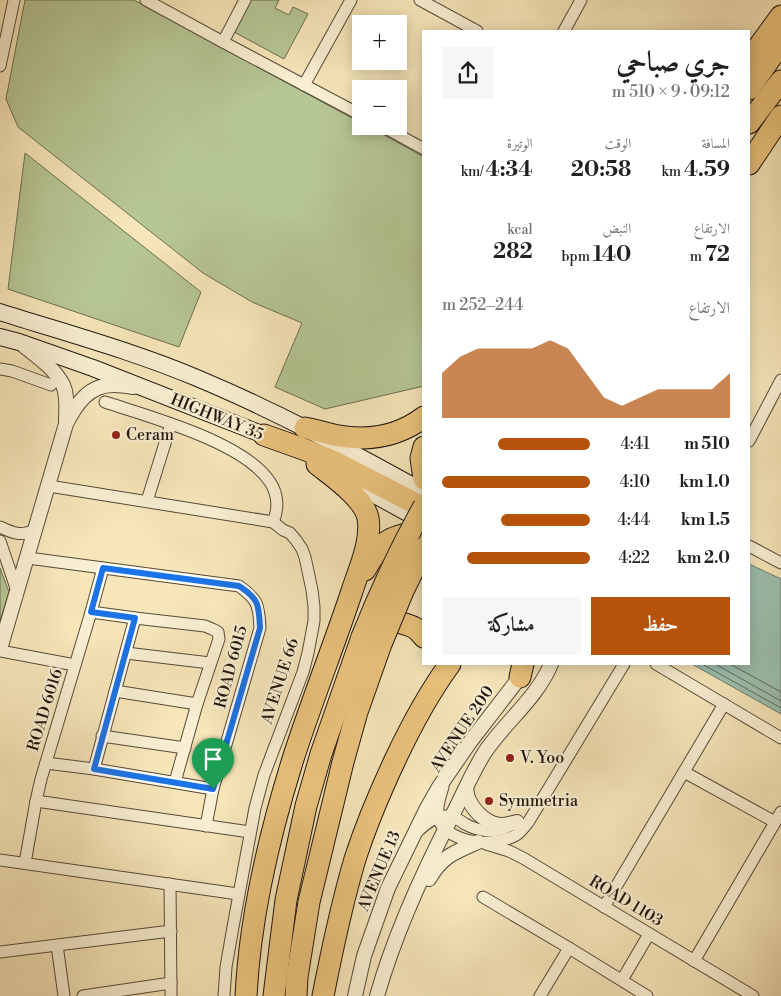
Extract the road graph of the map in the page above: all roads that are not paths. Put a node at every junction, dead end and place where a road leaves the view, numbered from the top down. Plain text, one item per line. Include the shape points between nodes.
1 (14, 0) edge
2 (146, 0) edge
3 (245, 0) edge
4 (351, 0) edge
5 (420, 0) edge
6 (581, 0) edge
7 (781, 16) edge
8 (475, 30) edge
9 (565, 30) edge
10 (223, 42) junction
11 (781, 43) edge
12 (750, 59) edge
13 (0, 66) edge
14 (781, 81) edge
15 (304, 85) junction
16 (750, 88) edge
17 (352, 110) edge
18 (781, 116) edge
19 (750, 122) edge
20 (398, 135) edge
21 (422, 148) edge
22 (750, 162) edge
23 (0, 312) edge
24 (0, 337) edge
25 (19, 342) junction
26 (0, 369) edge
27 (781, 380) edge
28 (51, 385) dead end
29 (142, 388) junction
30 (105, 402) dead end
31 (422, 418) edge
32 (66, 424) junction
33 (171, 424) junction
34 (305, 428) junction
35 (264, 435) junction
36 (750, 440) edge
37 (318, 464) junction
38 (401, 479) junction
39 (49, 486) junction
40 (422, 491) edge
41 (147, 501) junction
42 (422, 505) edge
43 (422, 506) edge
44 (422, 511) edge
45 (422, 521) edge
46 (273, 522) junction
47 (0, 527) edge
48 (36, 530) junction
49 (422, 531) edge
50 (0, 541) edge
51 (750, 547) edge
52 (422, 552) edge
53 (28, 558) junction
54 (781, 563) edge
55 (103, 568) junction
56 (17, 591) junction
57 (91, 612) junction
58 (135, 618) junction
59 (343, 620) junction
60 (422, 635) edge
61 (371, 641) junction
62 (0, 650) edge
63 (126, 653) junction
64 (210, 663) junction
65 (75, 665) junction
66 (551, 665) edge
67 (623, 665) edge
68 (658, 665) edge
69 (441, 667) edge
70 (523, 668) edge
71 (115, 691) junction
72 (315, 693) junction
73 (197, 704) junction
74 (724, 704) junction
75 (102, 736) junction
76 (781, 738) edge
77 (185, 748) junction
78 (46, 763) junction
79 (453, 767) junction
80 (94, 769) junction
81 (684, 772) junction
82 (175, 782) junction
83 (466, 788) junction
84 (213, 789) junction
85 (36, 800) junction
86 (542, 800) junction
87 (781, 812) edge
88 (445, 821) junction
89 (517, 822) junction
90 (775, 822) junction
91 (206, 826) junction
92 (250, 832) junction
93 (413, 836) junction
94 (478, 842) junction
95 (0, 860) edge
96 (25, 863) junction
97 (170, 884) junction
98 (238, 894) junction
99 (483, 897) dead end
100 (604, 907) junction
101 (170, 931) junction
102 (649, 934) junction
103 (57, 945) junction
104 (569, 948) junction
105 (0, 952) edge
106 (694, 961) junction
107 (622, 980) junction
108 (381, 982) junction
109 (171, 983) junction
110 (64, 996) edge
111 (83, 996) edge
112 (171, 996) edge
113 (224, 996) edge
114 (246, 996) edge
115 (274, 996) edge
116 (296, 996) edge
117 (323, 996) edge
118 (355, 996) edge
119 (377, 996) edge
120 (540, 996) edge
121 (647, 996) edge
122 (753, 996) edge

1 - 13 street
2 - 10 street
3 - 10 street
4 - 15 street
5 - 8 street
6 - 9 street
7 - 12 highway
10 - 15 street
11 - 16 highway
14 - 19 highway
15 - 17 street
18 - 22 highway
20 - 21 street
23 - 34 main road, HIGHWAY 35 via 188,374
24 - 25 main road, HIGHWAY 35
25 - 29 main road, HIGHWAY 35
25 - 32 street via 48,365 63,386
26 - 28 street
27 - 36 street
29 - 32 street via 111,385 95,389 84,396
29 - 35 main road, HIGHWAY 35
30 - 33 street
31 - 34 highway via 401,431 383,436 341,436
32 - 39 street
33 - 41 street
33 - 46 street via 244,457 266,476 276,494 278,509
34 - 38 main road, HIGHWAY 35
35 - 37 main road, HIGHWAY 35
35 - 43 highway via 337,463
37 - 45 main road, HIGHWAY 35
37 - 59 highway via 355,496 368,518 368,537
38 - 40 main road, HIGHWAY 35
38 - 42 highway
39 - 41 street
39 - 48 street
41 - 46 street
44 - 61 highway, bridge via 374,607
46 - 92 street, AVENUE 66 via 290,534 302,549 312,590 314,621 303,672 264,775
47 - 48 street via 24,534
48 - 53 street
49 - 59 highway via 391,539 374,554
50 - 56 street
51 - 54 street
52 - 61 highway, bridge via 403,591
53 - 55 street, ROAD 6015
53 - 56 street
55 - 57 street, ROAD 6016
55 - 84 street, ROAD 6015 via 239,586 252,595 259,608 260,628
56 - 62 street
57 - 58 street
57 - 65 street, ROAD 6016
58 - 63 street
58 - 64 street via 212,628 218,632 219,639
59 - 72 highway
60 - 72 highway via 402,623 380,620 361,628 335,657
61 - 115 highway via 324,746 306,806 286,900
61 - 116 highway via 357,712 311,894
62 - 65 street
63 - 64 street
63 - 71 street
64 - 73 street
65 - 78 street, ROAD 6016
66 - 83 street, AVENUE 200 via 531,698 485,753
67 - 86 street
68 - 74 street
69 - 117 highway via 379,794 356,858
70 - 79 street, AVENUE 200
71 - 73 street
71 - 75 street
72 - 114 highway via 272,828 258,898
73 - 77 street
74 - 76 street
74 - 81 street
75 - 77 street
75 - 80 street
77 - 82 street
78 - 80 street
78 - 85 street, ROAD 6016
79 - 88 street, AVENUE 200 via 438,805
79 - 93 street, AVENUE 13
80 - 82 street
81 - 90 street
81 - 100 street
82 - 84 street
83 - 88 street, AVENUE 200
83 - 89 street via 469,800 484,819 503,825
84 - 91 street, ROAD 6015
85 - 91 street
85 - 96 street, ROAD 6016
86 - 89 street
86 - 94 street via 515,836
87 - 90 street
88 - 89 street via 488,832
88 - 93 street via 425,824
88 - 94 street via 462,838
88 - 108 street via 399,929
90 - 106 street
91 - 92 street
92 - 98 street, AVENUE 66
93 - 118 street, AVENUE 13 via 388,888 364,956
94 - 100 street, ROAD 1103 via 523,858
94 - 108 street via 451,854 436,867 424,887 390,976
95 - 96 street
96 - 97 street
97 - 98 street
97 - 101 street
98 - 113 street, AVENUE 66
99 - 104 street
100 - 102 street, ROAD 1103
101 - 103 street
101 - 109 street
102 - 106 street, ROAD 1103
102 - 107 street
103 - 105 street
103 - 110 street
104 - 107 street
104 - 120 street
106 - 122 street, ROAD 1103
107 - 121 street
108 - 119 street
109 - 111 street
109 - 112 street

